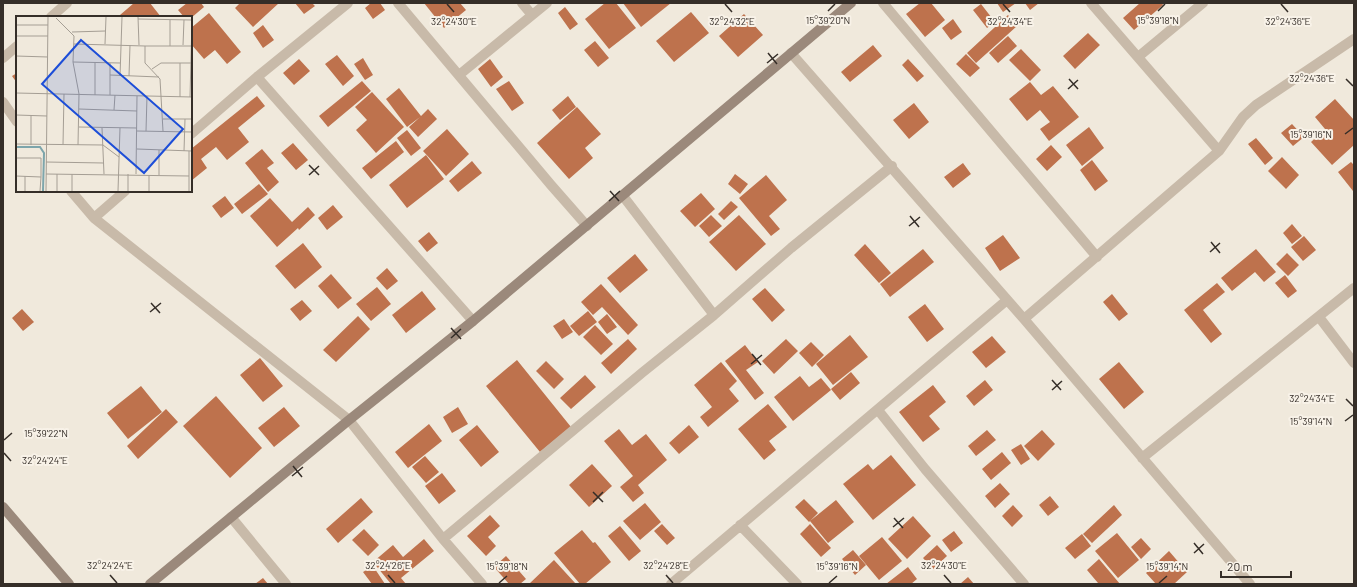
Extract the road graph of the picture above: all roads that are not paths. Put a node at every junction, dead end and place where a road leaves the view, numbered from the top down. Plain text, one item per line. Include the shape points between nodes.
1 (67, 3) edge
2 (348, 3) edge
3 (398, 3) edge
4 (522, 3) edge
5 (547, 3) edge
6 (851, 3) edge
7 (883, 3) edge
8 (1091, 3) edge
9 (1203, 3) edge
10 (52, 16) edge
11 (532, 16) junction
12 (1354, 39) edge
13 (16, 47) edge
14 (791, 53) junction
15 (1138, 57) junction
16 (3, 58) edge
17 (459, 75) junction
18 (257, 77) junction
19 (3, 102) edge
20 (16, 121) edge
21 (192, 133) edge
22 (1219, 151) junction
23 (892, 166) junction
24 (72, 192) edge
25 (124, 192) edge
26 (623, 196) junction
27 (94, 218) junction
28 (587, 226) junction
29 (1097, 257) junction
30 (1354, 288) edge
31 (1007, 300) junction
32 (714, 315) junction
33 (1319, 317) junction
34 (1024, 319) junction
35 (473, 321) junction
36 (1354, 363) edge
37 (878, 410) junction
38 (349, 420) junction
39 (1142, 458) junction
40 (3, 507) edge
41 (231, 517) junction
42 (740, 525) junction
43 (443, 539) junction
44 (69, 584) edge
45 (150, 584) edge
46 (286, 584) edge
47 (482, 584) edge
48 (671, 584) edge
49 (796, 584) edge
50 (1024, 584) edge
51 (1250, 584) edge

1 - 10 street
2 - 18 street
3 - 17 street
4 - 11 street
5 - 11 street
6 - 14 street
7 - 29 street
8 - 15 street
9 - 15 street
11 - 17 street
12 - 22 street via 1256,105 1243,117
13 - 16 street
14 - 23 street
14 - 26 street
15 - 22 street
17 - 28 street
18 - 21 street
18 - 35 street
19 - 20 street
22 - 29 street
23 - 31 street
23 - 32 street
24 - 27 street
25 - 27 street
26 - 28 street
26 - 32 street
27 - 38 street
28 - 35 street
29 - 34 street
30 - 33 street
31 - 34 street
31 - 37 street
32 - 43 street
33 - 36 street
33 - 39 street
34 - 39 street
35 - 38 street
37 - 42 street
37 - 50 street
38 - 41 street
38 - 43 street
39 - 51 street
40 - 44 street
41 - 45 street
41 - 46 street
42 - 48 street
42 - 49 street
43 - 47 street

